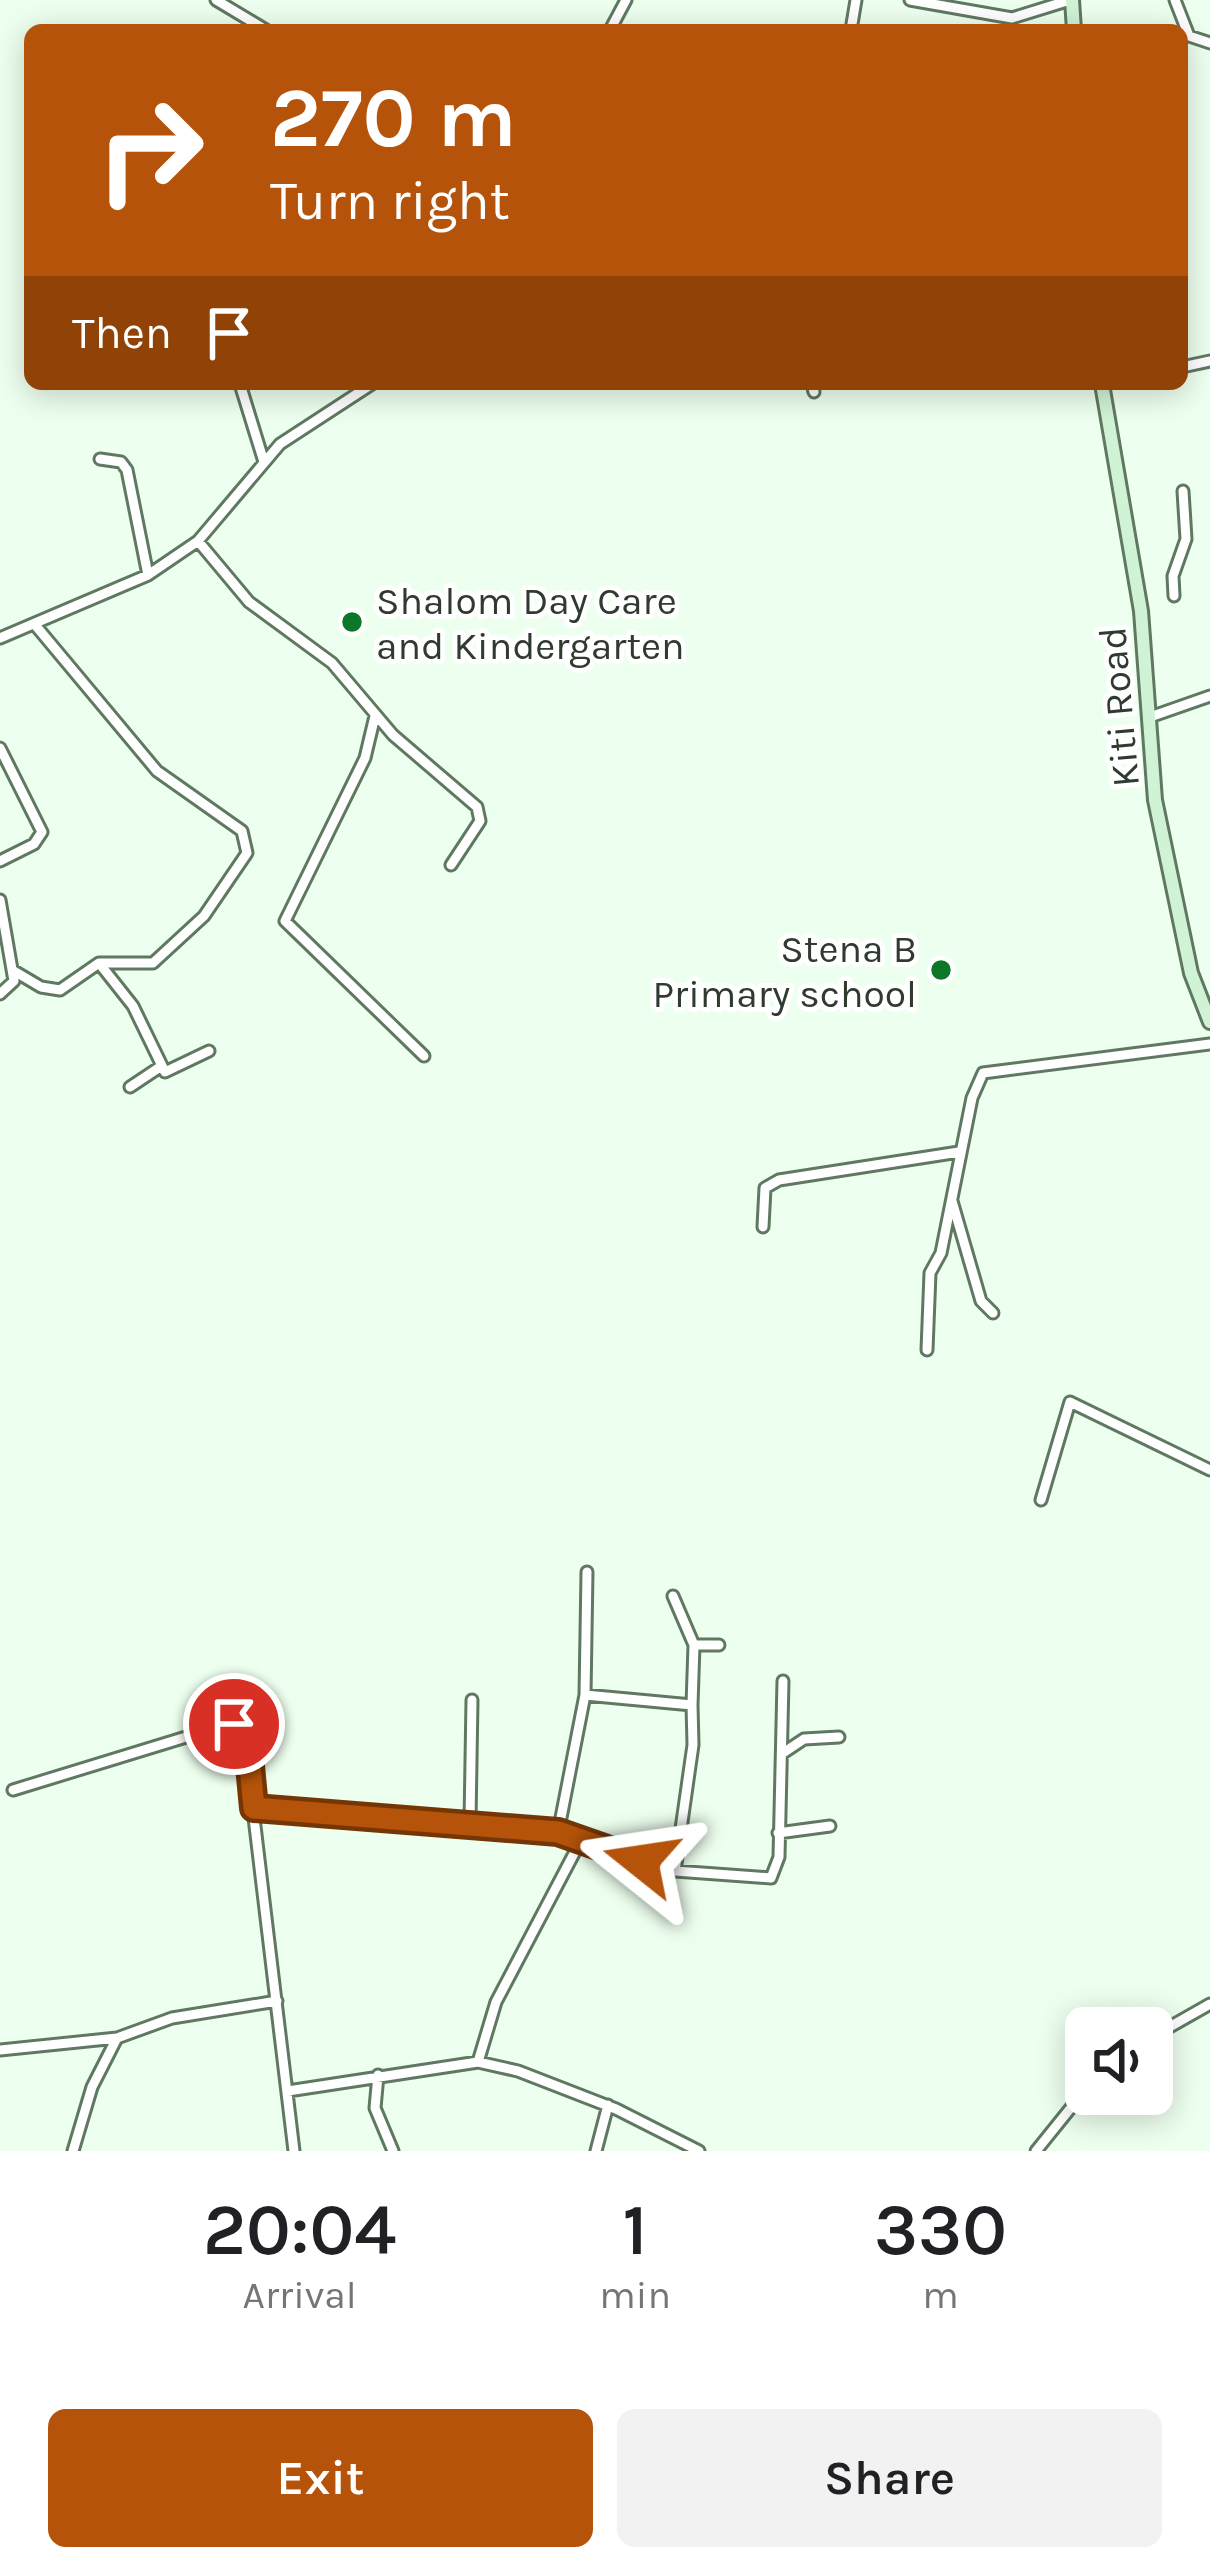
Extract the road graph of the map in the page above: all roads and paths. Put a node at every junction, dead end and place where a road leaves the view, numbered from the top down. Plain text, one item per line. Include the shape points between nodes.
1 (216, 0) edge
2 (914, 0) edge
3 (1071, 0) edge
4 (256, 24) edge
5 (242, 390) edge
6 (362, 390) edge
7 (1103, 390) edge
8 (100, 459) dead end
9 (265, 462) junction
10 (1183, 490) dead end
11 (198, 541) junction
12 (148, 574) junction
13 (1174, 596) dead end
14 (36, 626) junction
15 (0, 638) edge
16 (1210, 696) edge
17 (375, 716) junction
18 (1150, 717) junction
19 (0, 748) edge
20 (0, 861) edge
21 (451, 865) dead end
22 (0, 900) edge
23 (99, 963) junction
24 (14, 971) junction
25 (0, 994) edge
26 (1210, 1022) edge
27 (1210, 1044) edge
28 (209, 1051) dead end
29 (424, 1056) dead end
30 (160, 1067) junction
31 (130, 1087) dead end
32 (959, 1151) junction
33 (950, 1196) junction
34 (763, 1227) dead end
35 (994, 1313) dead end
36 (927, 1350) dead end
37 (1210, 1470) edge
38 (1041, 1500) dead end
39 (587, 1572) dead end
40 (673, 1596) dead end
41 (694, 1645) junction
42 (719, 1645) dead end
43 (782, 1681) dead end
44 (586, 1695) junction
45 (472, 1700) dead end
46 (692, 1706) junction
47 (839, 1737) dead end
48 (780, 1758) junction
49 (13, 1790) dead end
50 (254, 1808) junction
51 (470, 1822) junction
52 (830, 1826) dead end
53 (558, 1832) junction
54 (778, 1833) junction
55 (579, 1844) junction
56 (676, 1871) junction
57 (277, 2001) junction
58 (1210, 2003) edge
59 (1173, 2025) edge
60 (117, 2038) junction
61 (0, 2050) edge
62 (478, 2062) junction
63 (378, 2075) junction
64 (288, 2091) junction
65 (608, 2105) junction
66 (1065, 2115) edge
67 (73, 2151) edge
68 (294, 2151) edge
69 (393, 2151) edge
70 (596, 2151) edge
71 (699, 2151) edge
72 (1036, 2151) edge

1 - 4 street
2 - 3 street via 1012,18
5 - 9 street
6 - 9 street via 294,433
7 - 18 street, Kiti Road via 1141,611
8 - 12 street via 127,470
9 - 11 street
10 - 13 street via 1186,539
11 - 12 street
11 - 17 street via 249,602 332,663
12 - 14 street
14 - 15 street
14 - 23 street via 157,771 246,842 247,853 204,916 163,957
16 - 18 street
17 - 21 street via 477,807 480,820
17 - 29 street via 365,758 285,921
18 - 26 street, Kiti Road via 1170,879
19 - 20 street via 42,832
22 - 24 street
23 - 24 street via 60,990
23 - 30 street via 134,1006
24 - 25 street via 13,986
27 - 32 street via 993,1068 978,1083
28 - 30 street via 176,1070
30 - 31 street
32 - 33 street
32 - 34 street via 778,1180 765,1188
33 - 35 street via 981,1301
33 - 36 street via 930,1273
37 - 38 street via 1070,1402
39 - 44 street
40 - 41 street
41 - 42 street
41 - 46 street
43 - 48 street
44 - 46 street
44 - 53 street
45 - 51 street
46 - 56 street
47 - 48 street via 794,1742
48 - 54 street
49 - 50 street via 234,1724 247,1735
50 - 51 street
50 - 57 street
51 - 53 street
52 - 54 street
53 - 55 street
54 - 56 street via 771,1878
55 - 56 street
55 - 62 street via 496,2002
57 - 60 street via 172,2018
57 - 64 street
58 - 59 street
60 - 61 street
60 - 67 street
62 - 63 street
62 - 65 street
63 - 64 street
63 - 69 street via 375,2108
64 - 68 street
65 - 70 street
65 - 71 street
66 - 72 street

